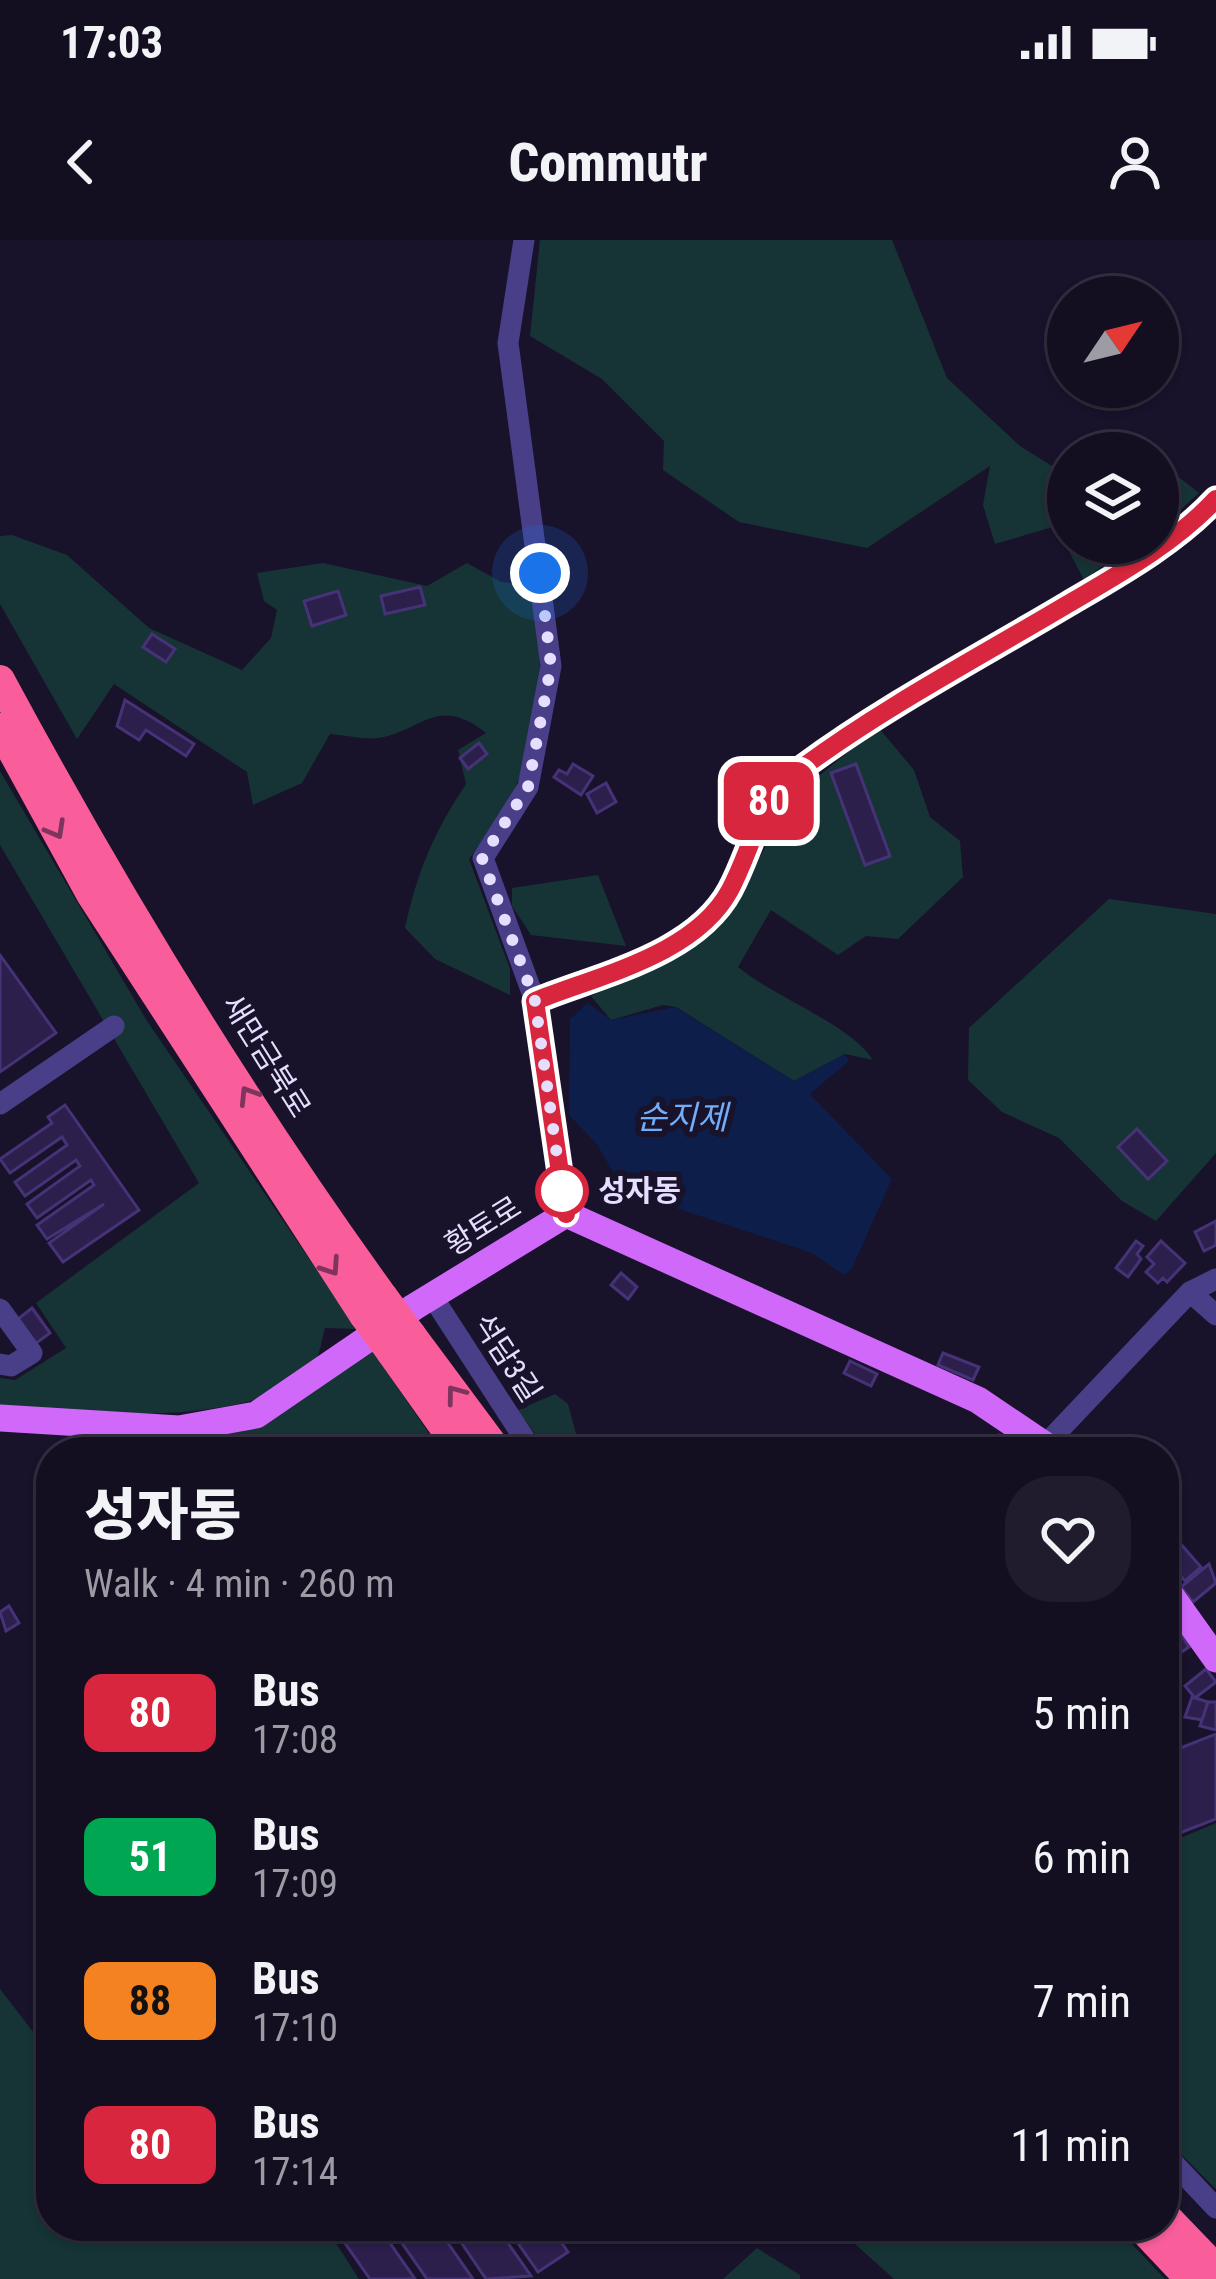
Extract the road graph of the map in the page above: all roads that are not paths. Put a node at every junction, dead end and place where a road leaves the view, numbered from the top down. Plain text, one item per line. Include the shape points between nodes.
1 (524, 240) edge
2 (1216, 499) edge
3 (0, 680) edge
4 (0, 728) edge
5 (535, 1001) junction
6 (114, 1026) dead end
7 (0, 1104) edge
8 (566, 1214) junction
9 (1216, 1279) edge
10 (1190, 1292) junction
11 (432, 1296) junction
12 (374, 1306) junction
13 (0, 1309) edge
14 (1216, 1315) edge
15 (401, 1344) junction
16 (0, 1364) edge
17 (0, 1418) edge
18 (195, 1437) edge
19 (204, 1437) edge
20 (454, 1437) edge
21 (485, 1437) edge
22 (523, 1437) edge
23 (1034, 1437) edge
24 (1061, 1437) edge
25 (1179, 1607) edge
26 (1216, 1659) edge
27 (1179, 2169) edge
28 (1216, 2209) edge
29 (1179, 2231) edge
30 (1153, 2241) edge
31 (1216, 2269) edge
32 (1190, 2279) edge

1 - 5 street via 508,343 551,666 528,787 482,858
2 - 5 street via 1193,524 1109,580 796,772 762,810 729,891 700,926 659,952
12 -> 3 highway, 새만금북로
4 -> 12 highway, 새만금북로 via 91,894
5 - 8 street
6 - 7 street
8 - 11 main road, 황토로
8 - 23 main road, 황토로 via 978,1400
9 - 10 street
10 - 14 street
10 - 24 street
11 - 19 main road, 황토로 via 256,1415
11 - 22 street, 석담3길
12 - 15 highway, 새만금북로, bridge
13 - 16 street via 32,1352
15 - 20 highway, 새만금북로
21 -> 15 highway, 새만금북로
17 - 18 main road, 황토로 via 179,1429
25 - 26 main road
27 - 28 street
29 - 31 highway
30 - 32 highway

